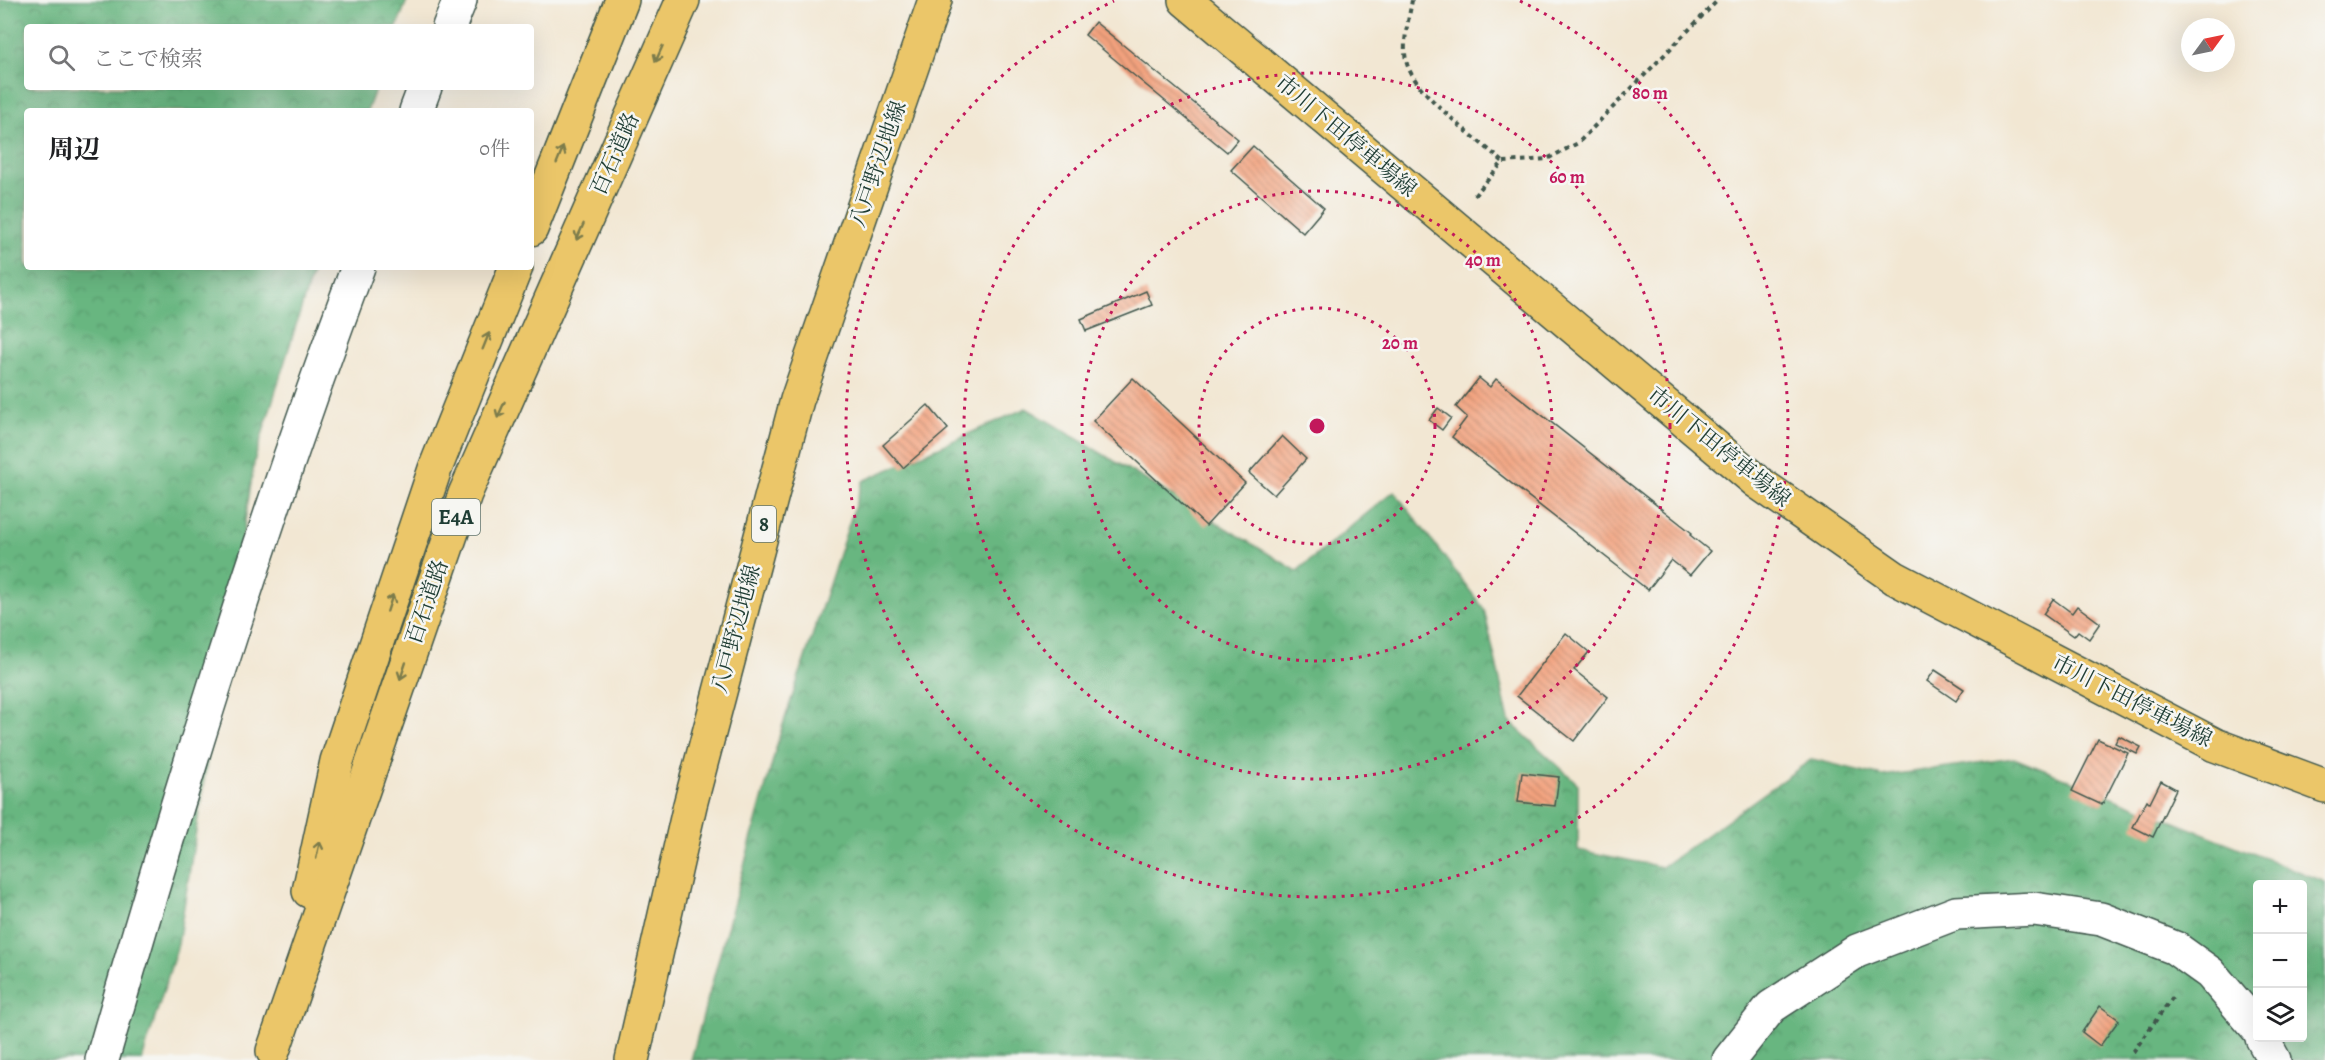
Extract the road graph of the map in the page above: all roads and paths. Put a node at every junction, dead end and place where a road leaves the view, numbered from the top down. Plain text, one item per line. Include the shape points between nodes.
1 (460, 0) edge
2 (622, 0) edge
3 (683, 0) edge
4 (935, 0) edge
5 (1185, 0) edge
6 (1412, 0) edge
7 (1718, 0) edge
8 (450, 24) edge
9 (424, 90) edge
10 (417, 108) edge
11 (1503, 162) junction
12 (534, 221) edge
13 (1450, 223) junction
14 (357, 270) edge
15 (515, 270) edge
16 (2325, 786) edge
17 (2197, 964) junction
18 (2253, 1023) edge
19 (2264, 1042) edge
20 (2133, 1052) dead end
21 (272, 1056) edge
22 (102, 1060) edge
23 (632, 1060) edge
24 (1730, 1060) edge
25 (2274, 1060) edge

1 - 8 street
12 -> 2 main road
3 -> 21 main road, 百石道路 / E4A via 465,494
4 - 23 main road, 八戸野辺地線 / 8 via 797,400 690,805
5 - 13 main road, 市川下田停車場線
6 - 11 path via 1405,42 1407,64 1422,90
7 - 11 path via 1578,143 1547,159
9 - 10 street
11 - 13 path
13 - 16 main road, 市川下田停車場線 via 1756,481 1895,578 2215,745
14 - 22 street via 253,571 157,869
21 -> 15 main road, 百石道路 / E4A via 337,761 435,469
17 - 18 street via 2210,973
17 - 20 path
17 - 24 street via 2175,948 2101,919 2034,909 1956,914 1857,951 1771,1007
19 - 25 street

